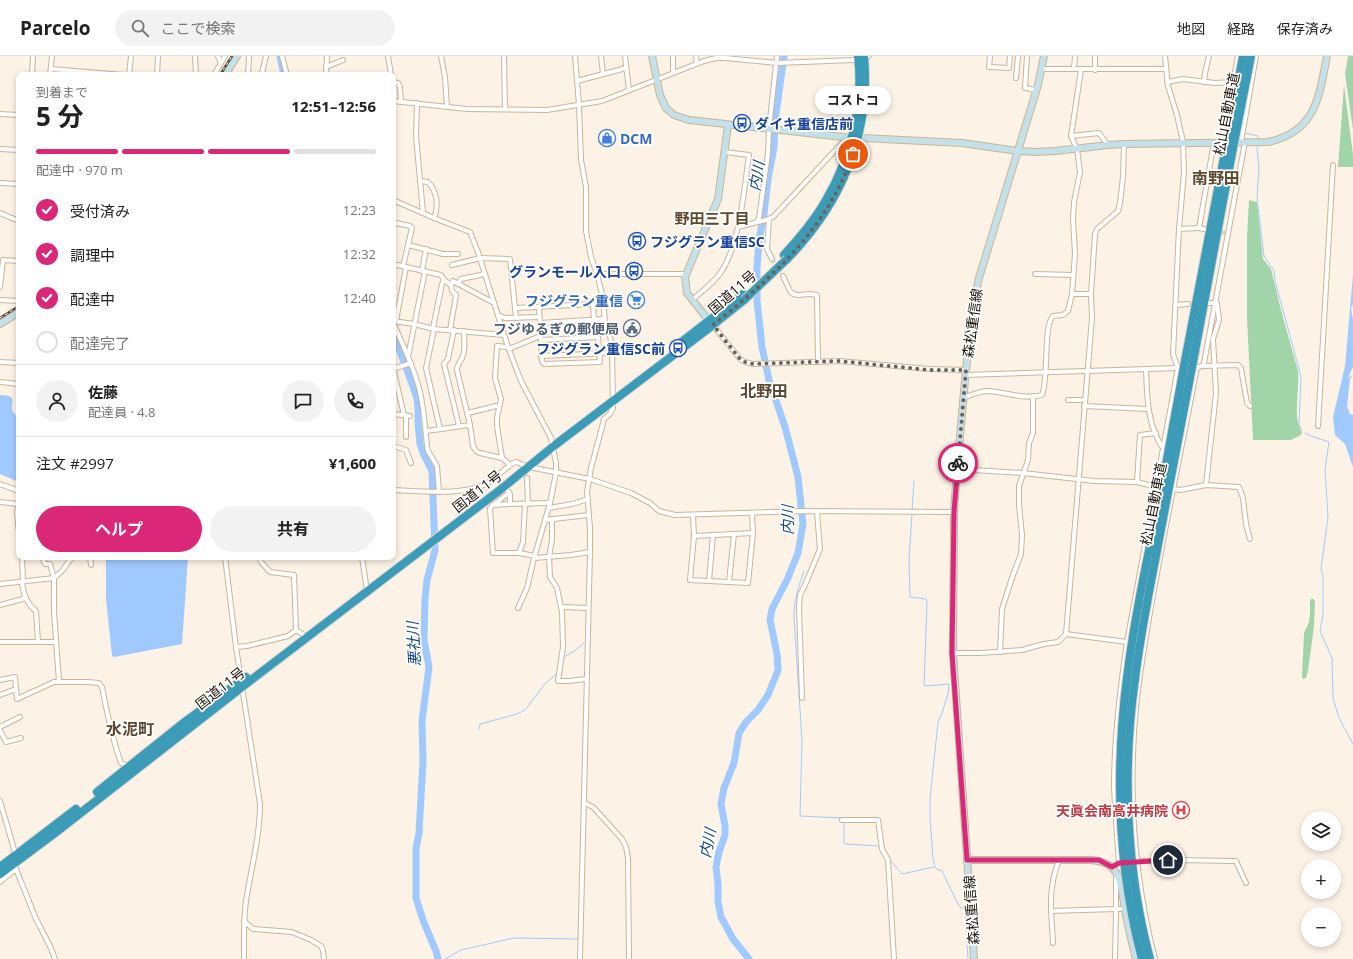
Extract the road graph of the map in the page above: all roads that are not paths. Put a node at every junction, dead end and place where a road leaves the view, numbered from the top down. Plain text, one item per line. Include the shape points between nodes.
1 (33, 56) edge
2 (52, 56) edge
3 (131, 56) edge
4 (158, 56) edge
5 (195, 56) edge
6 (218, 56) edge
7 (225, 56) edge
8 (237, 56) edge
9 (248, 56) edge
10 (266, 56) edge
11 (282, 56) edge
12 (327, 56) edge
13 (388, 56) edge
14 (440, 56) edge
15 (504, 56) edge
16 (575, 56) edge
17 (601, 56) edge
18 (625, 56) edge
19 (652, 56) edge
20 (673, 56) edge
21 (696, 56) edge
22 (777, 56) edge
23 (990, 56) edge
24 (1010, 56) edge
25 (1018, 56) edge
26 (1028, 56) edge
27 (1044, 56) edge
28 (1075, 56) edge
29 (1095, 56) edge
30 (1165, 56) edge
31 (1210, 56) edge
32 (1238, 56) edge
33 (1243, 56) edge
34 (1251, 56) edge
35 (1256, 56) edge
36 (1327, 56) edge
37 (862, 57) edge
38 (343, 60) dead end
39 (221, 63) junction
40 (781, 63) junction
41 (697, 64) junction
42 (326, 67) junction
43 (626, 68) junction
44 (51, 69) junction
45 (1042, 69) junction
46 (1074, 69) junction
47 (1081, 70) junction
48 (1095, 70) junction
49 (1166, 70) junction
50 (32, 72) edge
51 (50, 72) edge
52 (87, 72) edge
53 (129, 72) edge
54 (157, 72) edge
55 (196, 72) edge
56 (216, 72) edge
57 (227, 72) edge
58 (248, 72) edge
59 (262, 72) edge
60 (286, 72) edge
61 (326, 72) edge
62 (391, 72) edge
63 (673, 72) junction
64 (602, 74) junction
65 (1016, 78) dead end
66 (657, 79) junction
67 (577, 81) junction
68 (1167, 82) junction
69 (1204, 82) junction
70 (1233, 82) junction
71 (396, 83) edge
72 (629, 90) junction
73 (1036, 90) junction
74 (396, 101) edge
75 (401, 101) junction
76 (417, 103) junction
77 (579, 105) junction
78 (447, 107) junction
79 (505, 109) junction
80 (0, 114) edge
81 (16, 115) edge
82 (728, 125) junction
83 (770, 128) junction
84 (1072, 136) junction
85 (854, 137) junction
86 (1183, 142) junction
87 (1214, 142) junction
88 (1243, 142) junction
89 (1124, 144) junction
90 (1108, 145) junction
91 (1227, 146) junction
92 (0, 149) edge
93 (1077, 149) junction
94 (16, 150) edge
95 (1018, 151) junction
96 (725, 152) junction
97 (1333, 165) dead end
98 (420, 181) junction
99 (0, 183) edge
100 (16, 184) edge
101 (396, 201) edge
102 (0, 213) edge
103 (423, 213) junction
104 (434, 218) junction
105 (16, 220) edge
106 (768, 220) junction
107 (758, 222) junction
108 (396, 223) edge
109 (738, 228) junction
110 (1179, 228) junction
111 (1199, 228) junction
112 (1204, 229) tunnel mouth
113 (408, 245) junction
114 (426, 249) junction
115 (458, 254) dead end
116 (480, 258) junction
117 (1, 259) edge
118 (772, 259) tunnel mouth
119 (16, 261) edge
120 (396, 265) edge
121 (452, 265) dead end
122 (405, 267) junction
123 (423, 271) junction
124 (485, 274) junction
125 (597, 274) junction
126 (687, 274) junction
127 (1035, 274) dead end
128 (1074, 275) junction
129 (783, 276) tunnel mouth
130 (444, 280) junction
131 (458, 284) junction
132 (451, 285) junction
133 (0, 287) edge
134 (1072, 294) junction
135 (1090, 294) junction
136 (0, 300) edge
137 (692, 300) junction
138 (16, 301) edge
139 (1215, 302) junction
140 (494, 303) junction
141 (1209, 303) dead end
142 (1188, 304) dead end
143 (1176, 305) junction
144 (539, 307) junction
145 (516, 308) junction
146 (396, 312) edge
147 (16, 314) edge
148 (498, 315) junction
149 (539, 317) junction
150 (516, 318) junction
151 (604, 319) junction
152 (594, 320) junction
153 (396, 322) edge
154 (540, 323) junction
155 (711, 323) junction
156 (0, 324) edge
157 (414, 324) junction
158 (396, 327) edge
159 (433, 328) junction
160 (452, 330) junction
161 (464, 332) junction
162 (504, 335) junction
163 (595, 337) junction
164 (540, 338) junction
165 (508, 348) junction
166 (599, 353) junction
167 (611, 353) junction
168 (541, 356) junction
169 (408, 357) junction
170 (0, 362) edge
171 (818, 362) junction
172 (409, 363) junction
173 (16, 364) edge
174 (1194, 364) junction
175 (1215, 366) junction
176 (396, 368) edge
177 (1178, 368) junction
178 (1146, 369) junction
179 (1088, 371) junction
180 (965, 372) junction
181 (1045, 372) junction
182 (396, 380) edge
183 (0, 382) edge
184 (16, 384) edge
185 (1033, 396) junction
186 (963, 398) junction
187 (613, 399) junction
188 (1068, 400) dead end
189 (1085, 400) junction
190 (1084, 406) junction
191 (1250, 406) dead end
192 (499, 407) junction
193 (1148, 409) junction
194 (468, 413) junction
195 (396, 414) edge
196 (406, 415) junction
197 (470, 425) junction
198 (459, 426) junction
199 (1318, 426) dead end
200 (440, 429) junction
201 (426, 431) junction
202 (1156, 433) junction
203 (406, 437) dead end
204 (552, 445) junction
205 (396, 447) edge
206 (1163, 448) junction
207 (502, 458) junction
208 (411, 463) dead end
209 (510, 465) junction
210 (526, 465) junction
211 (957, 469) junction
212 (556, 473) junction
213 (1023, 473) junction
214 (527, 478) dead end
215 (590, 479) junction
216 (1080, 479) junction
217 (1137, 482) junction
218 (0, 484) edge
219 (1206, 485) junction
220 (1156, 487) junction
221 (507, 489) junction
222 (1174, 489) junction
223 (16, 490) edge
224 (396, 490) edge
225 (437, 492) junction
226 (588, 498) junction
227 (0, 502) edge
228 (16, 502) edge
229 (550, 503) junction
230 (510, 504) junction
231 (526, 504) junction
232 (493, 505) junction
233 (549, 508) junction
234 (817, 512) junction
235 (954, 512) junction
236 (752, 513) junction
237 (589, 515) junction
238 (693, 515) junction
239 (552, 519) junction
240 (545, 520) junction
241 (753, 533) junction
242 (438, 534) junction
243 (734, 534) junction
244 (713, 535) junction
245 (694, 536) junction
246 (1250, 539) dead end
247 (590, 552) junction
248 (519, 553) junction
249 (535, 557) junction
250 (549, 557) junction
251 (22, 560) edge
252 (43, 560) edge
253 (70, 560) edge
254 (90, 560) edge
255 (225, 560) edge
256 (260, 560) edge
257 (362, 560) edge
258 (91, 565) dead end
259 (54, 578) junction
260 (709, 581) junction
261 (22, 582) junction
262 (728, 582) junction
263 (0, 584) edge
264 (366, 588) junction
265 (26, 598) junction
266 (0, 605) edge
267 (562, 607) junction
268 (518, 608) dead end
269 (587, 608) junction
270 (302, 634) junction
271 (1066, 634) junction
272 (0, 642) edge
273 (38, 642) junction
274 (56, 642) junction
275 (1127, 642) junction
276 (236, 647) junction
277 (1000, 652) junction
278 (952, 653) junction
279 (586, 679) junction
280 (0, 680) edge
281 (59, 682) junction
282 (241, 684) junction
283 (16, 689) junction
284 (0, 695) edge
285 (802, 698) dead end
286 (20, 717) dead end
287 (0, 728) edge
288 (21, 738) dead end
289 (133, 768) junction
290 (0, 800) edge
291 (584, 803) junction
292 (842, 820) dead end
293 (16, 854) junction
294 (967, 860) junction
295 (1059, 860) junction
296 (1137, 861) junction
297 (1119, 863) junction
298 (15, 866) junction
299 (0, 867) edge
300 (1112, 867) junction
301 (0, 874) edge
302 (1118, 876) junction
303 (0, 882) edge
304 (1246, 883) dead end
305 (1116, 909) junction
306 (1125, 909) junction
307 (1051, 911) junction
308 (244, 921) junction
309 (1053, 943) dead end
310 (55, 959) edge
311 (244, 959) edge
312 (324, 959) edge
313 (580, 959) edge
314 (629, 959) edge
315 (894, 959) edge
316 (974, 959) edge
317 (1115, 959) edge
318 (1136, 959) edge
319 (1142, 959) edge
320 (1150, 959) edge
321 (1155, 959) edge

1 - 50 street
2 - 44 street
3 - 53 street
4 - 54 street
5 - 55 street
6 - 39 street
7 - 39 street
8 - 57 street
9 - 58 street
10 - 59 street
11 - 60 street
12 - 42 street
13 - 62 street
14 - 78 street via 445,77
15 - 79 street
16 - 67 street
17 - 64 street
18 - 43 street
19 - 66 street
20 - 63 street
21 - 41 street
22 - 40 street
23 - 24 street via 989,68 1009,68
25 - 65 street
26 - 73 street via 1025,88
27 - 45 street, 森松重信線
28 - 46 street
29 - 48 street
30 - 49 street
31 - 69 street
32 - 70 street
33 - 91 highway, 松山自動車道, bridge
34 - 91 highway, 松山自動車道, bridge
35 - 88 street
36 - 88 street via 1316,106 1301,127 1278,140
37 - 40 street
37 - 85 highway, 国道11号 via 864,98
38 - 42 street
39 - 56 street
40 - 41 street via 716,58
40 - 83 street
41 - 63 street
42 - 61 street
43 - 64 street
43 - 72 street
44 - 51 street
44 - 52 street
45 - 46 street
45 - 73 street, 森松重信線
46 - 47 street
47 - 48 street
47 - 84 street
48 - 49 street
49 - 68 street
63 - 66 street
64 - 67 street
66 - 72 street
66 - 82 street via 663,102 674,115 689,120
67 - 77 street
68 - 69 street via 1183,79
68 - 86 street
69 - 70 street
70 - 91 street
71 - 75 street via 400,87
72 - 77 street via 602,101
73 - 95 street, 森松重信線
74 - 75 street
75 - 76 street
76 - 78 street
76 - 98 street via 416,136
77 - 79 street via 547,110
77 - 125 street via 581,160 586,187 586,231
78 - 79 street
80 - 81 street
82 - 83 street
82 - 96 street
83 - 85 street
83 - 107 street
84 - 90 street via 1099,133
84 - 93 street
85 - 95 street via 962,144
85 - 106 street via 841,144
85 - 155 highway, 国道11号 via 840,172 811,224 785,257
86 - 87 street
86 - 89 street
86 - 110 street via 1184,172
87 - 91 street
87 - 111 street
88 - 91 street
88 - 139 street
89 - 90 street
89 - 135 street via 1120,203 1118,211 1095,234
90 - 93 street
91 - 174 highway, 松山自動車道
92 - 94 street
93 - 95 street
93 - 128 street via 1080,172 1073,219
95 - 180 street, 森松重信線 via 979,278
96 - 109 street via 749,155
96 - 126 street via 718,199
97 - 199 street
98 - 103 street
98 - 104 street via 433,186 437,202
99 - 100 street
101 - 103 street
102 - 105 street
103 - 104 street
104 - 116 street via 470,232
106 - 107 street
106 - 118 street via 767,249
107 - 109 street
108 - 113 street via 412,228
109 - 137 street via 720,274
110 - 111 street
110 - 143 street
111 - 112 street
113 - 114 street
113 - 122 street
114 - 115 street via 443,254
114 - 123 street
116 - 121 street
116 - 124 street
116 - 145 street via 510,259
117 - 119 street
117 - 133 street
120 - 122 street
122 - 123 street
122 - 146 street
123 - 130 street via 441,275
123 - 157 street
124 - 131 street via 461,279
124 - 140 street
125 - 126 street
125 - 151 street via 603,298
126 - 137 street via 686,289
127 - 128 street
128 - 134 street
129 - 171 street via 793,294 817,296
130 - 132 street
130 - 159 street
131 - 132 street via 453,281
131 - 140 street
132 - 160 street via 456,295
134 - 135 street
134 - 181 street via 1068,311 1064,315 1053,316 1050,319
135 - 179 street via 1092,318
136 - 138 street
137 - 155 street
139 - 141 street
139 - 174 street via 1204,363
139 - 175 street via 1219,320 1213,340
140 - 148 street
142 - 143 street
143 - 177 street via 1173,354
144 - 145 street
144 - 149 street
144 - 152 street via 593,304
145 - 150 street
147 - 156 street
148 - 150 street
148 - 162 street
149 - 150 street
149 - 154 street
151 - 152 street
151 - 167 street via 610,336
152 - 154 street
152 - 163 street
153 - 157 street
154 - 164 street
155 - 171 street via 745,362
155 - 187 highway, 国道11号
157 - 159 street
157 - 169 street
158 - 169 street
159 - 160 street
159 - 200 street via 426,368
160 - 161 street
160 - 198 street via 448,359 444,364
161 - 162 street
161 - 194 street via 463,356 457,370
162 - 165 street
163 - 164 street
163 - 166 street via 598,337
164 - 165 street
164 - 168 street
165 - 192 street via 497,346 495,378 500,395
165 - 204 street via 521,382 551,438
166 - 167 street
166 - 168 street
166 - 168 street via 600,362 544,364
167 - 187 street
169 - 172 street
170 - 173 street
171 - 180 street via 860,362
172 - 176 street
172 - 201 street via 419,387
174 - 175 street
174 - 177 street
174 - 222 street
174 - 319 highway, 松山自動車道, bridge via 1135,628 1122,731 1120,783 1125,870
174 - 320 highway, 松山自動車道, bridge via 1142,629 1134,680 1130,732 1128,783 1132,869
175 - 191 street via 1241,368 1247,404
175 - 219 street via 1215,404
177 - 178 street
177 - 206 street
178 - 179 street
178 - 193 street
179 - 181 street
179 - 189 street
180 - 181 street
180 - 186 street, 森松重信線
181 - 185 street via 1042,395
182 - 196 street
183 - 184 street
185 - 186 street via 988,391
185 - 213 street via 1033,433
186 - 211 street, 森松重信線
187 - 204 highway, 国道11号
187 - 215 street via 610,414 604,419
188 - 189 street
189 - 190 street
190 - 193 street
190 - 216 street
192 - 194 street
192 - 207 street via 497,426
193 - 202 street
194 - 197 street
195 - 196 street
196 - 203 street
197 - 198 street
197 - 207 street via 476,451
198 - 200 street
200 - 201 street
201 - 225 street via 428,451 437,466
202 - 206 street
202 - 217 street via 1140,435
204 - 210 highway, 国道11号
204 - 212 street
205 - 208 street via 406,450
206 - 220 street
207 - 209 street
209 - 210 street via 516,462
209 - 225 street via 486,484
210 - 212 street
210 - 221 highway, 国道11号
210 - 242 highway, 国道11号
211 - 213 street
211 - 235 street, 森松重信線
212 - 215 street
212 - 229 street
213 - 216 street
213 - 277 street via 1019,486 1021,554 1002,608
214 - 231 street
215 - 226 street
215 - 238 street via 631,493 659,511 676,516
216 - 217 street
216 - 271 street
217 - 220 street
218 - 223 street
219 - 222 street
219 - 246 street via 1239,487
220 - 222 street
220 - 275 street
221 - 230 street
221 - 232 street
221 - 242 highway, 国道11号
222 - 296 street via 1144,646 1136,707 1133,780
224 - 225 street
226 - 233 street
226 - 237 street
227 - 228 street
229 - 231 street
229 - 233 street
230 - 231 street
230 - 232 street
231 - 248 street via 523,542
232 - 248 street via 490,508 493,553
233 - 240 street
234 - 235 street
234 - 236 street
234 - 285 street via 820,549 800,595 799,607
235 - 278 street, 森松重信線
236 - 238 street
236 - 241 street
237 - 239 street
237 - 247 street
238 - 245 street
239 - 240 street
239 - 250 street
240 - 249 street
241 - 243 street
241 - 262 street via 748,583
242 - 264 highway, 国道11号
243 - 244 street
243 - 262 street
244 - 245 street
244 - 260 street
245 - 260 street via 690,580
247 - 250 street
247 - 269 street
248 - 249 street
249 - 250 street
249 - 268 street via 527,588
250 - 267 street via 550,577 558,588
251 - 261 street
252 - 259 street via 45,564 50,564
253 - 259 street
254 - 258 street
255 - 276 street
256 - 270 street via 270,572 294,575
257 - 264 street
259 - 261 street
259 - 274 street
260 - 262 street
261 - 263 street
261 - 265 street
264 - 270 highway, 国道11号
265 - 266 street
265 - 273 street via 36,611
267 - 269 street
267 - 279 street via 563,647 558,681
269 - 279 street
270 - 276 street
270 - 282 highway, 国道11号
271 - 275 street
271 - 277 street via 1058,642
272 - 273 street
273 - 274 street
274 - 281 street
275 - 297 street via 1119,705 1114,784
276 - 282 street
277 - 278 street
278 - 294 street, 森松重信線
279 - 291 street
280 - 283 street via 15,677
281 - 283 street via 17,699
281 - 289 street via 101,685 112,738 121,763
282 - 289 highway, 国道11号 via 182,724
282 - 308 street via 260,804 259,829 246,896
283 - 284 street
286 - 287 street
287 - 288 street via 6,742
289 - 293 highway, 国道11号
289 - 298 highway, 国道11号
290 - 293 street
291 - 313 street
291 - 314 street via 593,807 622,839 626,847
292 - 315 street via 878,820 882,849 888,860
293 - 298 street
293 - 299 highway, 国道11号
294 - 295 street
294 - 316 street, 森松重信線
295 - 300 street via 1099,860
295 - 307 street via 1053,880
296 - 297 street
296 - 304 street via 1236,861
296 - 321 street via 1145,916
297 - 300 street
298 - 301 highway, 国道11号
298 - 303 street
298 - 310 street via 33,913
300 - 302 street
302 - 305 street
302 - 306 street
305 - 306 street
305 - 307 street
305 - 317 street
306 - 318 street
307 - 309 street
308 - 311 street
308 - 312 street via 253,929 292,932 312,940 323,950

